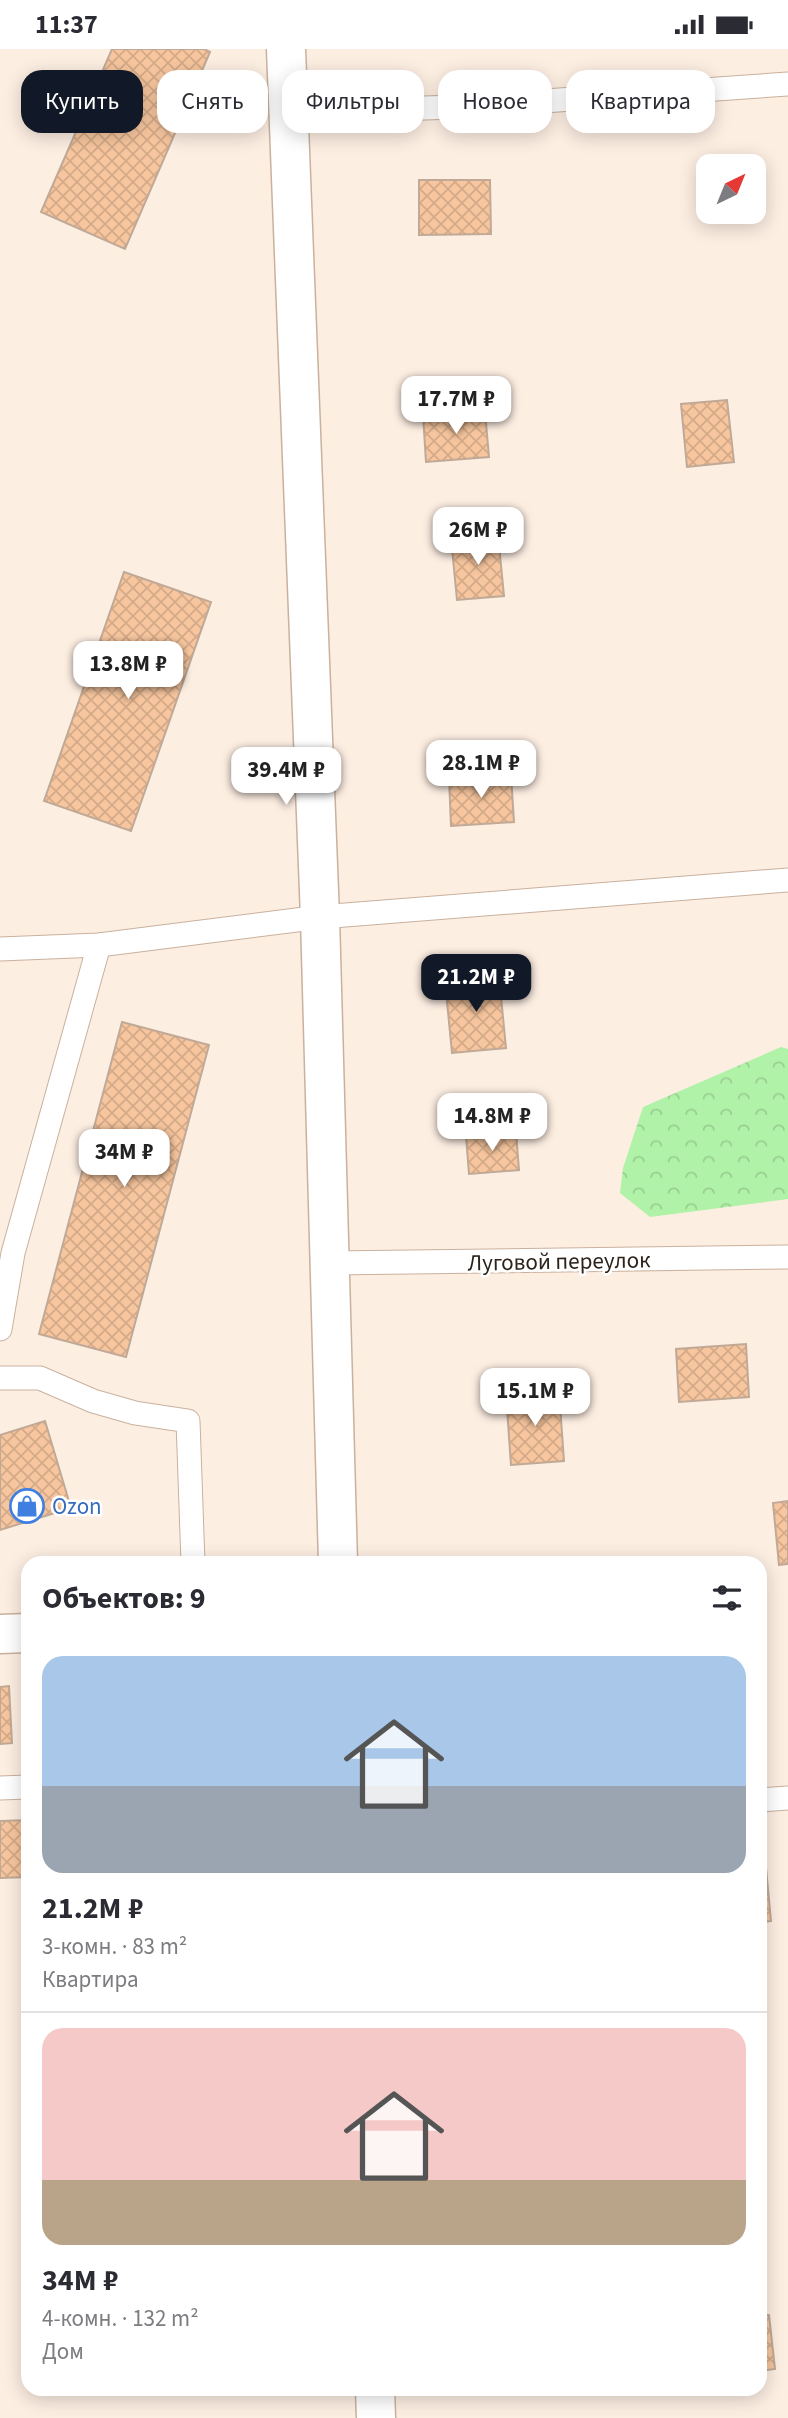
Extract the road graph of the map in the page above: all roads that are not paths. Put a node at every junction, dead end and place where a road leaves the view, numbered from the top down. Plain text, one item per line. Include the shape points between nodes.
1 (286, 49) edge
2 (287, 70) edge
3 (788, 83) edge
4 (424, 108) edge
5 (289, 133) edge
6 (788, 880) edge
7 (320, 917) junction
8 (99, 946) junction
9 (0, 949) edge
10 (788, 1257) edge
11 (330, 1263) junction
12 (0, 1329) edge
13 (0, 1378) edge
14 (193, 1556) edge
15 (338, 1556) edge
16 (21, 1633) edge
17 (0, 1634) edge
18 (21, 1787) edge
19 (0, 1788) edge
20 (788, 1798) edge
21 (767, 1800) edge
22 (375, 2396) edge
23 (376, 2418) edge

1 - 2 street
3 - 4 lane
5 - 7 street
6 - 7 lane
7 - 8 lane
7 - 11 street
8 - 9 lane
8 - 12 lane via 13,1253
10 - 11 lane, Луговой переулок
11 - 15 street
13 - 14 lane via 40,1378 93,1401 188,1421
16 - 17 street
18 - 19 lane
20 - 21 lane
22 - 23 street

